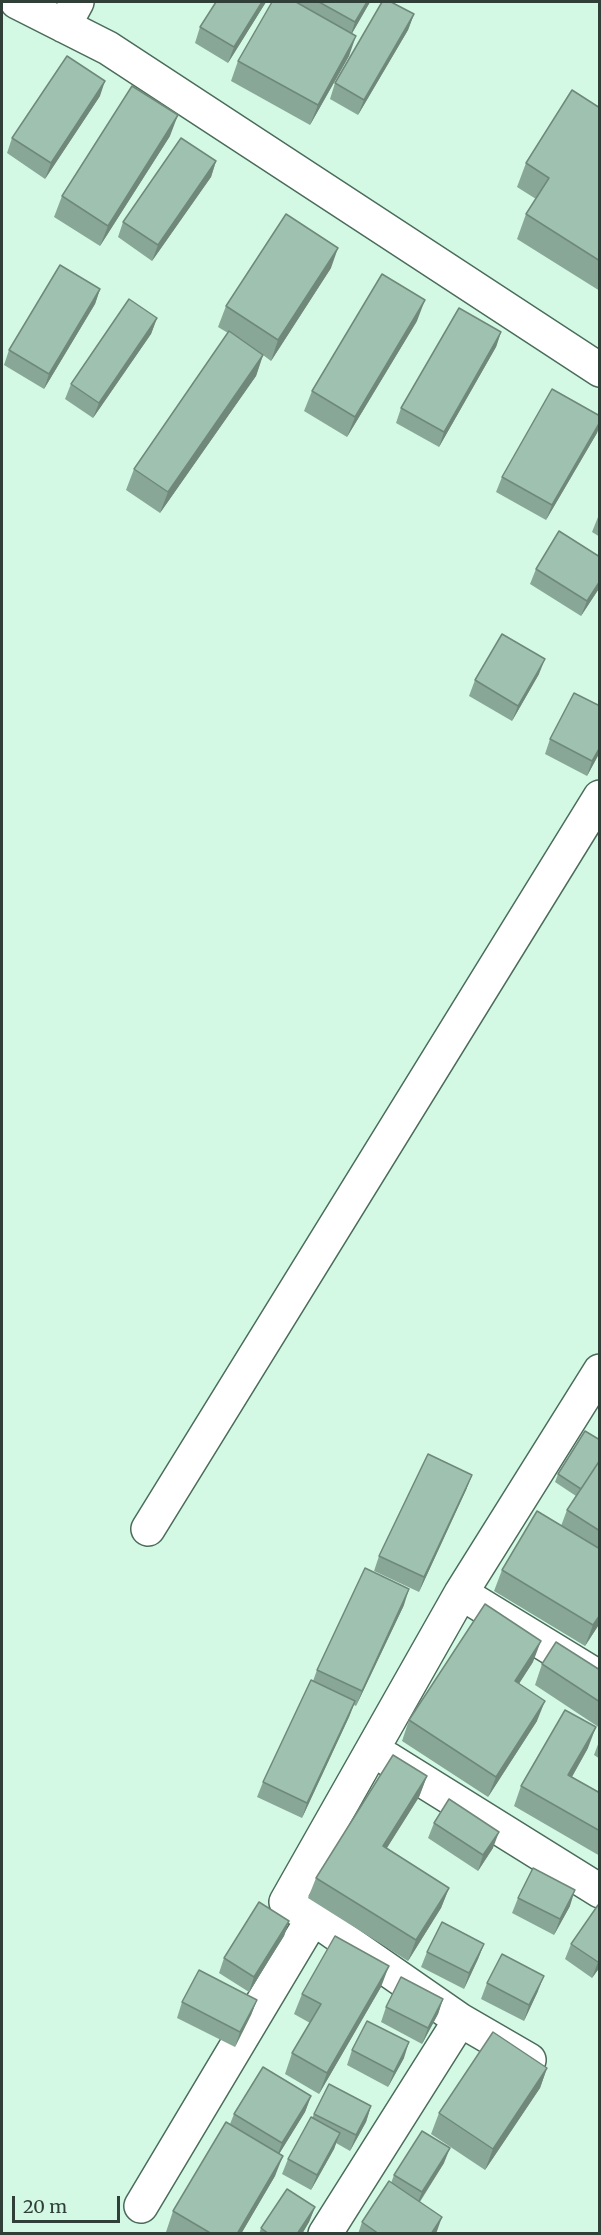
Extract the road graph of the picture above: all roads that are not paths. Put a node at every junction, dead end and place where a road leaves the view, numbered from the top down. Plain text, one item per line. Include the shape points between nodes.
1 (16, 2) edge
2 (70, 14) edge
3 (600, 370) edge
4 (600, 797) edge
5 (600, 1371) edge
6 (148, 1529) dead end
7 (461, 1593) junction
8 (600, 1678) edge
9 (373, 1750) junction
10 (600, 1891) edge
11 (313, 1918) junction
12 (460, 2020) junction
13 (539, 2065) edge
14 (141, 2206) dead end
15 (325, 2234) edge

1 - 2 street
2 - 3 street via 108,48
4 - 6 street
5 - 7 street
7 - 8 street
7 - 9 street
9 - 10 street
9 - 11 street via 286,1902
11 - 12 street
11 - 14 street
12 - 13 street
12 - 15 street

